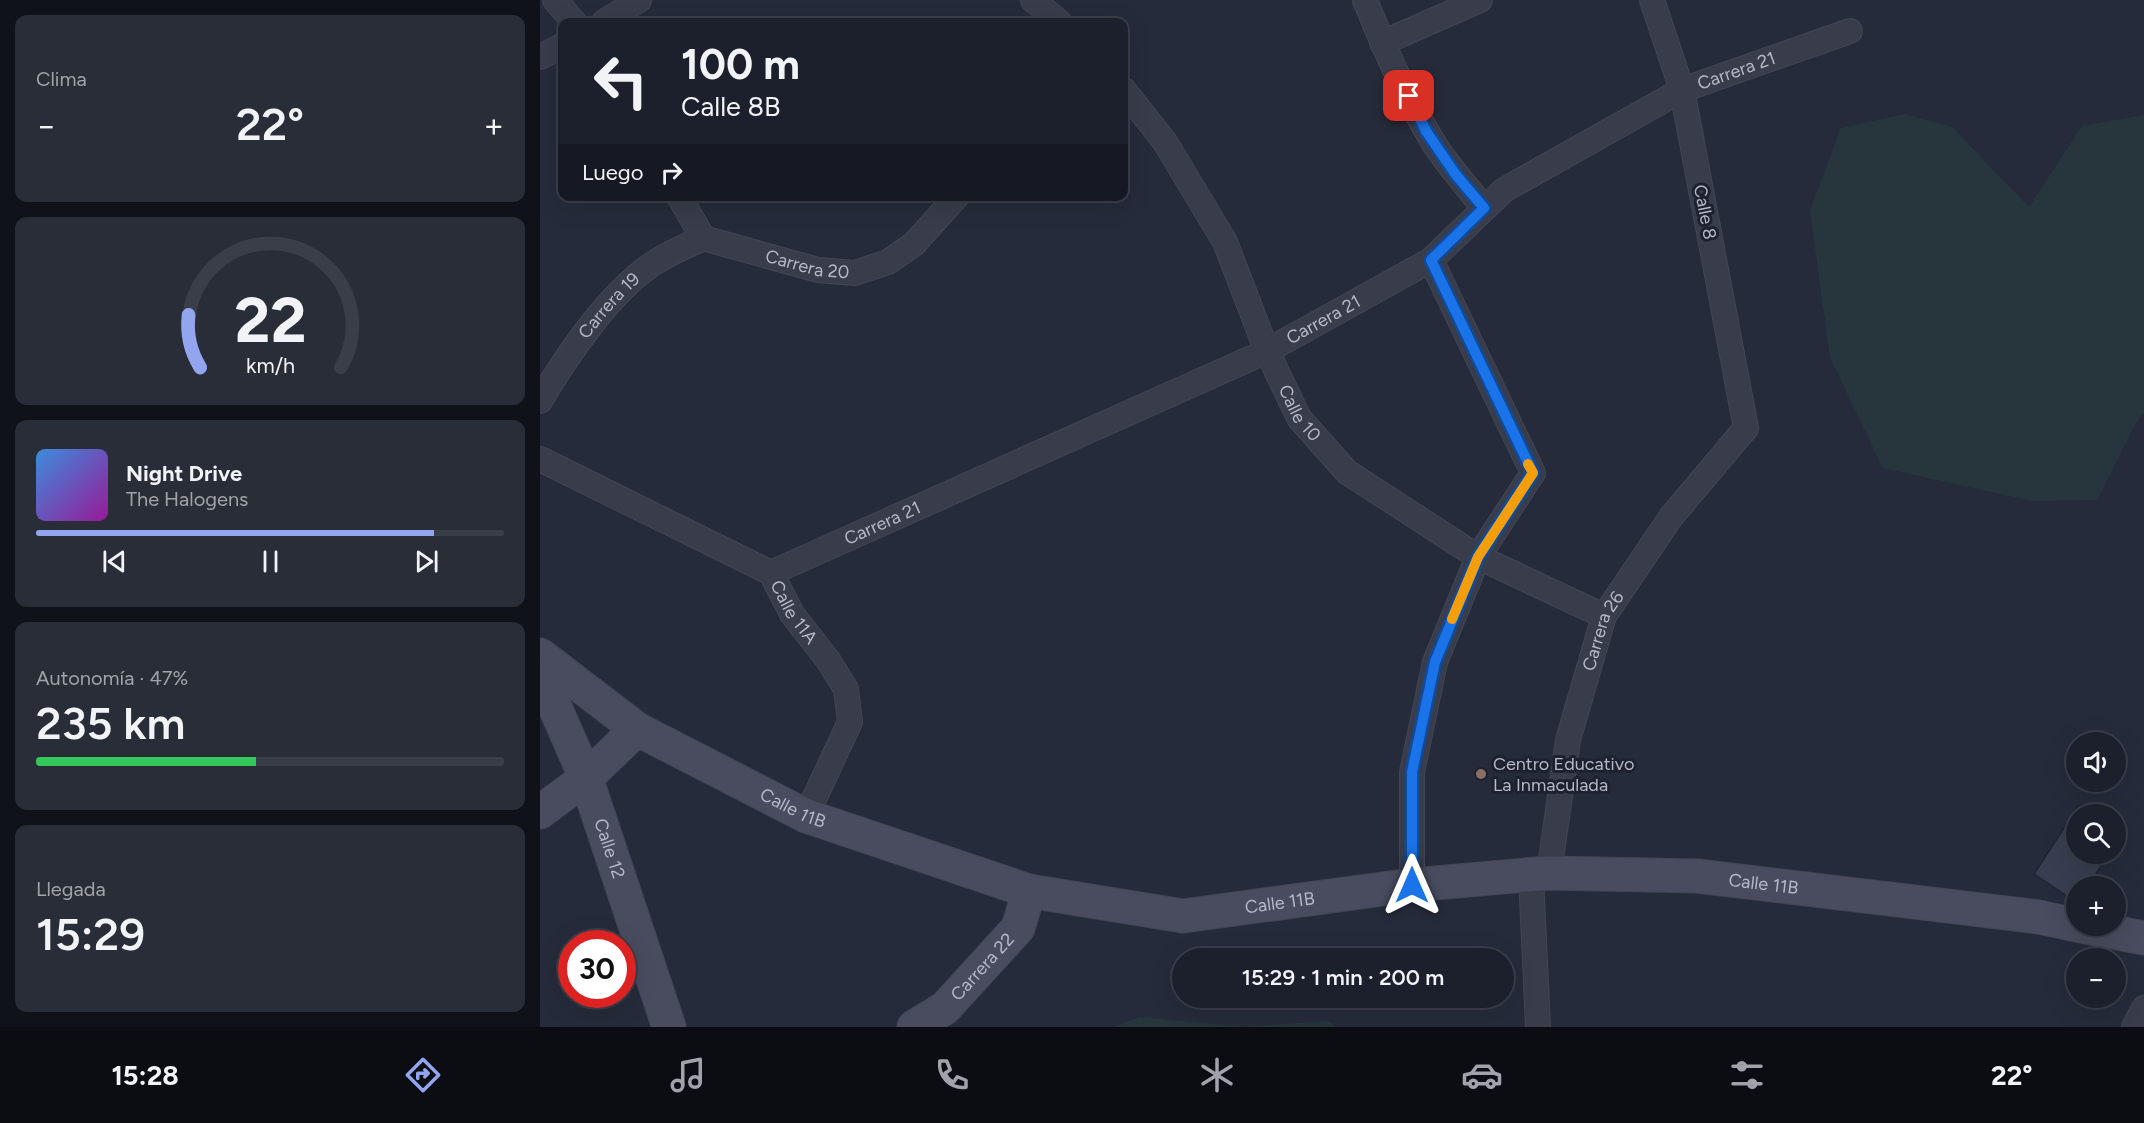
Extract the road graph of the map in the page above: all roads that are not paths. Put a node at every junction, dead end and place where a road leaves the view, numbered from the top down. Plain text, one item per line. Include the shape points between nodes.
1 (555, 0) edge
2 (639, 0) edge
3 (1033, 0) edge
4 (1365, 0) edge
5 (1480, 0) edge
6 (1652, 0) edge
7 (571, 18) edge
8 (610, 18) edge
9 (1054, 18) edge
10 (1850, 31) dead end
11 (1382, 43) junction
12 (558, 48) edge
13 (540, 57) edge
14 (1683, 90) junction
15 (1128, 95) edge
16 (682, 201) edge
17 (953, 201) edge
18 (1484, 208) junction
19 (704, 238) junction
20 (1438, 252) junction
21 (1267, 351) junction
22 (540, 401) edge
23 (1746, 428) joint
24 (540, 459) edge
25 (1478, 557) junction
26 (771, 573) junction
27 (1604, 616) junction
28 (540, 655) edge
29 (540, 673) edge
30 (637, 729) junction
31 (586, 778) junction
32 (540, 812) edge
33 (806, 816) junction
34 (1540, 875) junction
35 (1412, 885) junction
36 (1029, 891) junction
37 (2066, 923) edge
38 (2126, 935) edge
39 (2144, 938) edge
40 (2144, 1008) edge
41 (669, 1027) edge
42 (914, 1027) edge
43 (1538, 1027) edge
44 (2134, 1027) edge

1 - 7 street
2 - 8 street
3 - 9 street
4 - 11 street
5 - 11 street
6 - 14 street, Calle 8
10 - 14 street, Carrera 21
11 - 18 street via 1426,131
12 - 13 street
14 - 18 street, Carrera 21 via 1504,190
14 - 23 street, Calle 8
15 - 21 street, Calle 10 via 1166,142 1225,242
16 - 19 street
17 - 19 street, Carrera 20 via 914,244 888,262 855,273 818,270
18 - 20 street, Carrera 21
19 - 22 street, Carrera 19 via 655,262 624,287 562,363
20 - 21 street, Carrera 21
20 - 25 street via 1533,473
21 - 25 street, Calle 10 via 1299,418 1347,472
21 - 26 street, Carrera 21
23 - 27 street, Carrera 26 via 1671,517
24 - 26 street, Calle 11A
25 - 27 street, Calle 10
25 - 35 street via 1435,662 1412,772
26 - 33 street, Calle 11A via 792,614 846,689 850,722
27 - 34 street, Carrera 26 via 1568,740
28 - 30 street, Calle 11B
29 - 31 street, Calle 12
30 - 31 street
30 - 33 street, Calle 11B
31 - 32 street
31 - 41 street, Calle 12
33 - 36 street, Calle 11B
34 - 35 street, Calle 11B
34 - 37 street, Calle 11B via 1698,876
34 - 43 street, Carrera 26
35 - 36 street, Calle 11B via 1184,916
36 - 42 street, Carrera 22 via 1018,928 945,1008
38 - 39 street
40 - 44 street

